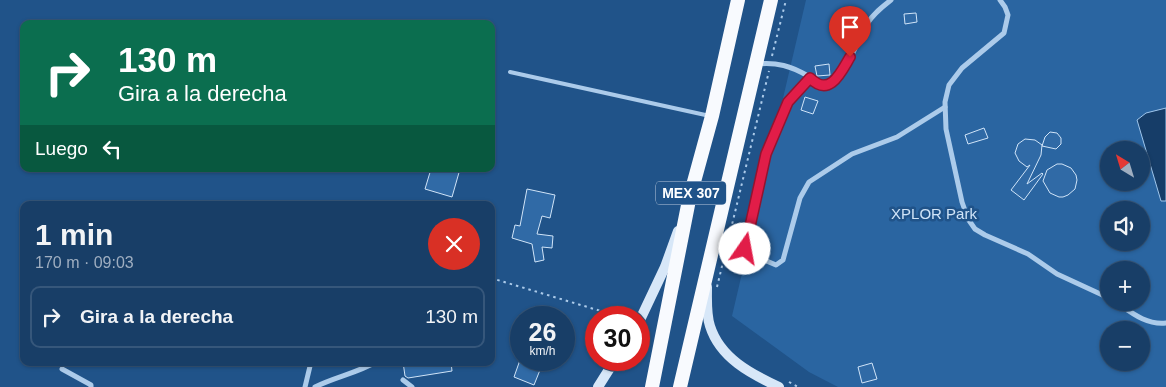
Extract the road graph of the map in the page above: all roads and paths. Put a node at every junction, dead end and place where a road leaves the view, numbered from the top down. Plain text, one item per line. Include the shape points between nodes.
1 (738, 0) edge
2 (771, 0) edge
3 (891, 0) edge
4 (1000, 0) edge
5 (756, 64) junction
6 (510, 72) dead end
7 (810, 78) junction
8 (945, 107) junction
9 (712, 116) junction
10 (689, 200) junction
11 (495, 279) edge
12 (707, 280) junction
13 (1100, 294) edge
14 (585, 306) edge
15 (647, 306) edge
16 (1129, 311) edge
17 (1166, 323) edge
18 (310, 366) edge
19 (369, 366) edge
20 (62, 369) dead end
21 (608, 371) edge
22 (404, 380) dead end
23 (91, 387) edge
24 (305, 387) edge
25 (315, 387) edge
26 (412, 387) edge
27 (598, 387) edge
28 (652, 387) edge
29 (680, 387) edge
30 (779, 387) edge

1 - 9 highway, MEX 307
2 - 5 highway, MEX 307
3 - 7 street via 867,24 837,80 826,85 815,83
4 - 8 street via 1008,15 1004,33 962,68 949,85
5 - 7 street via 771,62 787,66
5 - 12 highway, MEX 307
6 - 9 lane
7 - 8 street via 788,102 766,154 745,249 751,255 776,265 783,260 800,198 809,182 852,154 897,137
8 - 13 street via 946,129 962,202 975,229
9 - 10 highway, MEX 307
10 - 15 main road via 665,267
10 - 28 highway, MEX 307
11 - 14 path
12 - 29 highway, MEX 307
12 - 30 main road via 710,327 720,345 729,357 751,374
16 - 17 street via 1142,320
18 - 24 street
19 - 25 street
20 - 23 street
21 - 27 main road
22 - 26 street

